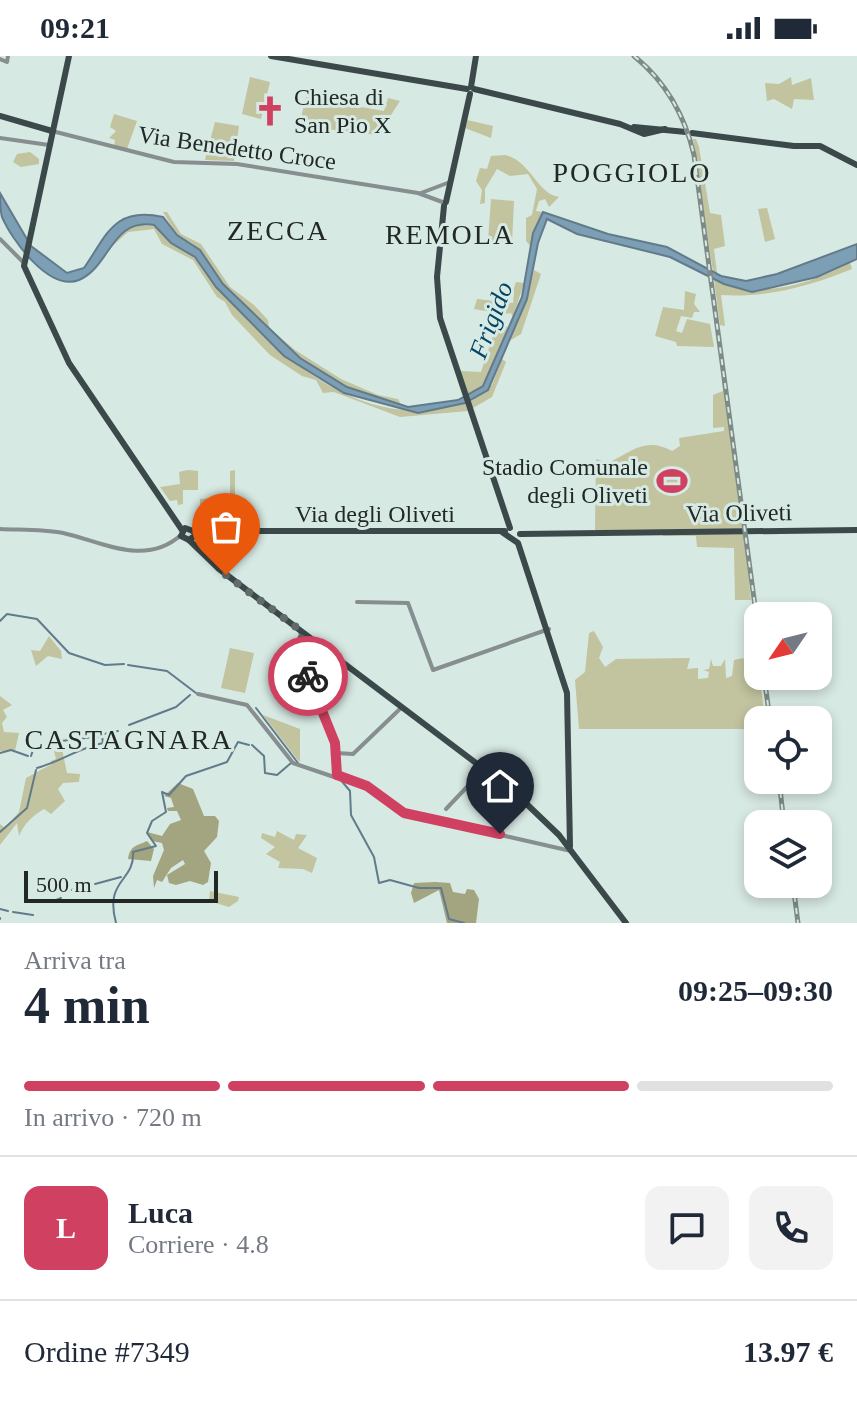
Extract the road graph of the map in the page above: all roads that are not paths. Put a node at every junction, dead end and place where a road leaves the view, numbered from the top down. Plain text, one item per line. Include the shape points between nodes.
1 (8, 56) edge
2 (69, 56) edge
3 (271, 56) edge
4 (476, 56) edge
5 (1, 58) edge
6 (295, 58) edge
7 (471, 90) junction
8 (0, 116) edge
9 (52, 131) junction
10 (0, 138) edge
11 (49, 145) junction
12 (857, 165) edge
13 (449, 185) junction
14 (433, 189) junction
15 (418, 193) junction
16 (433, 199) junction
17 (446, 203) junction
18 (0, 239) edge
19 (25, 262) junction
20 (0, 529) edge
21 (857, 530) edge
22 (514, 532) junction
23 (187, 535) junction
24 (357, 602) dead end
25 (549, 629) junction
26 (300, 630) junction
27 (198, 694) dead end
28 (402, 707) junction
29 (336, 753) junction
30 (484, 769) junction
31 (337, 776) junction
32 (446, 809) dead end
33 (568, 834) junction
34 (559, 835) junction
35 (573, 852) junction
36 (588, 872) junction
37 (626, 923) edge

1 - 5 street via 7,62
2 - 9 main road
3 - 6 main road
4 - 7 main road
6 - 7 main road
7 - 12 main road via 631,128 820,146
7 - 13 main road
8 - 9 main road
9 - 11 main road
9 - 15 street, Via Benedetto Croce via 174,162 237,164
10 - 11 street
11 - 19 main road
13 - 14 street, Via Benedetto Croce
13 - 17 main road
14 - 15 street, Via Benedetto Croce
14 - 16 street
15 - 16 street, Via Benedetto Croce
16 - 17 street, Via Benedetto Croce
17 - 22 main road via 438,305
18 - 19 street
19 - 23 main road via 69,363
20 - 23 street via 61,533 144,552
21 - 22 main road, Via Oliveti
22 - 23 main road, Via degli Oliveti
22 - 25 main road
23 - 26 main road via 219,569
24 - 25 street via 408,603 433,670
25 - 33 main road via 569,707
26 - 28 main road
26 - 29 street via 304,665
27 - 31 street via 247,705 295,765
28 - 29 street via 353,754
28 - 30 main road
29 - 31 street
30 - 32 street
30 - 34 main road
31 - 35 street via 367,786 404,813
33 - 34 main road
33 - 35 main road
33 - 36 main road
34 - 35 main road
35 - 36 main road
36 - 37 main road

